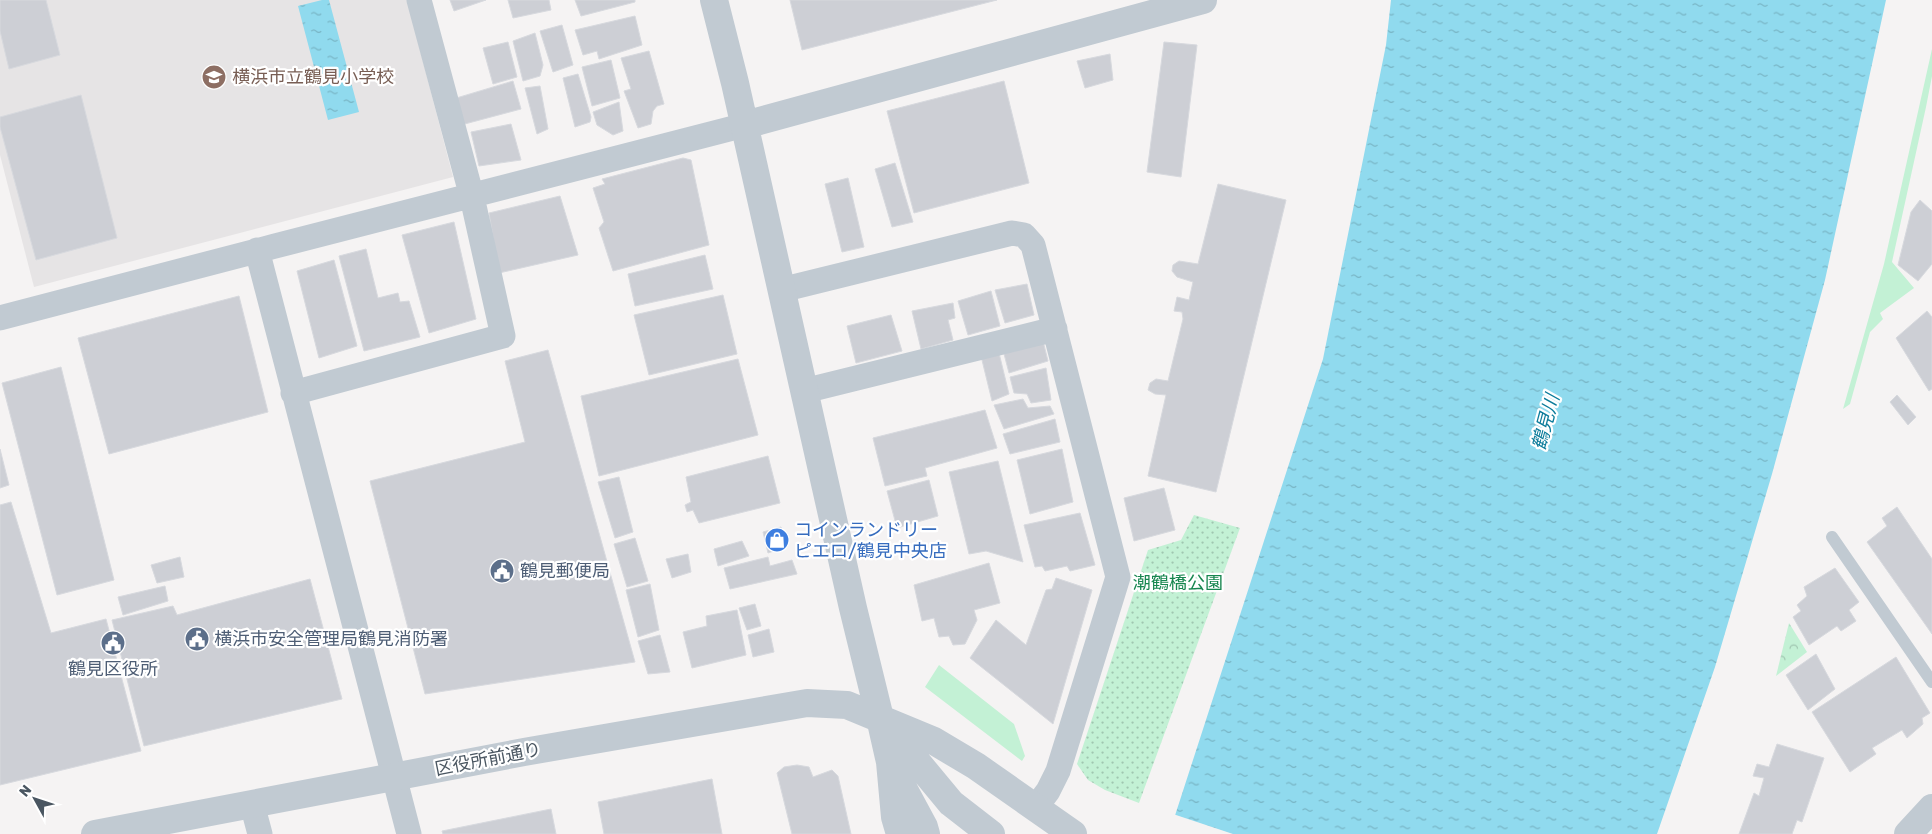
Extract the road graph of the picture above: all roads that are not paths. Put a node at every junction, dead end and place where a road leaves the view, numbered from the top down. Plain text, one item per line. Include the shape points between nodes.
1 (419, 0) edge
2 (714, 0) edge
3 (1203, 0) edge
4 (744, 126) junction
5 (472, 197) junction
6 (257, 250) junction
7 (781, 290) junction
8 (0, 318) edge
9 (1055, 329) junction
10 (804, 391) junction
11 (293, 393) junction
12 (1832, 536) dead end
13 (1932, 682) edge
14 (880, 718) junction
15 (890, 762) junction
16 (394, 777) junction
17 (252, 804) junction
18 (1036, 807) junction
19 (1932, 808) edge
20 (95, 834) edge
21 (260, 834) edge
22 (409, 834) edge
23 (900, 834) edge
24 (926, 834) edge
25 (991, 834) edge
26 (1073, 834) edge
27 (1908, 834) edge

1 - 5 street
2 - 4 street
3 - 4 street
4 - 5 street
4 - 7 street
5 - 6 street
5 - 11 street via 503,336
6 - 8 street
6 - 11 street
7 - 9 street via 1012,232 1024,235 1033,245
7 - 10 street
9 - 10 street
9 - 18 street via 1118,577 1058,771
10 - 14 street
11 - 16 street
12 - 13 lane
14 - 15 street
14 - 16 street, 区役所前通り via 847,705 807,703
14 - 18 street, 区役所前通り via 934,741
14 - 25 street via 951,803
15 - 23 street via 895,817
15 - 24 street
16 - 17 street, 区役所前通り
16 - 22 street
17 - 20 street, 区役所前通り
17 - 21 street
18 - 26 street, 区役所前通り
19 - 27 street

